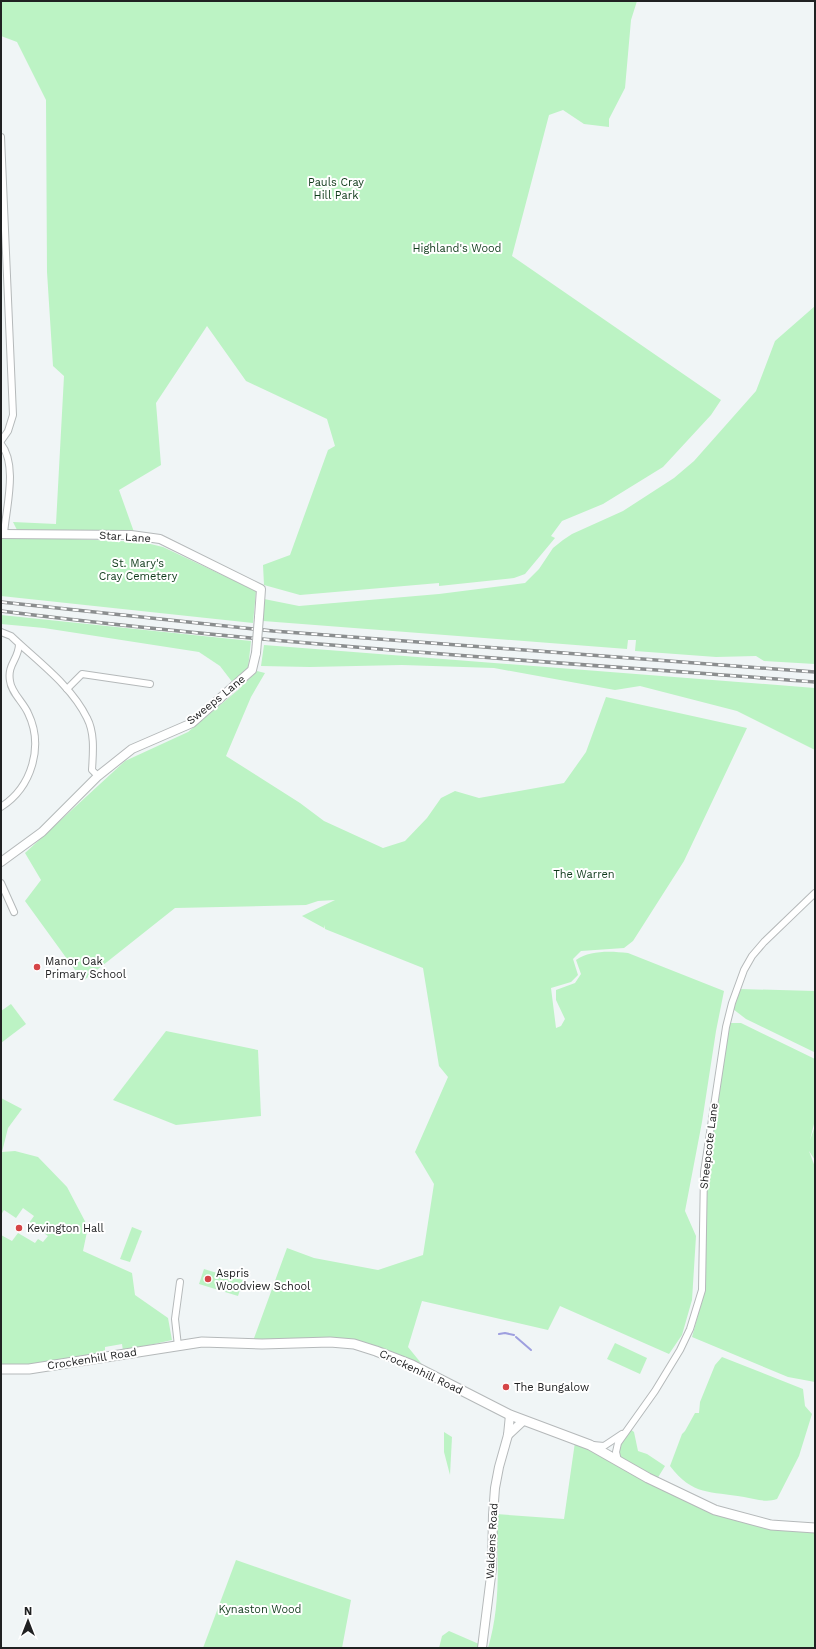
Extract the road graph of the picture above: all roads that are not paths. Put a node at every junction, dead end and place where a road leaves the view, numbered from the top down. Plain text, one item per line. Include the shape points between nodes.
1 (1, 137) edge
2 (4, 236) edge
3 (1, 441) edge
4 (1, 444) edge
5 (2, 534) edge
6 (261, 589) joint
7 (1, 632) edge
8 (19, 644) junction
9 (150, 684) dead end
10 (67, 689) junction
11 (98, 776) junction
12 (1, 807) edge
13 (1, 862) edge
14 (1, 883) edge
15 (815, 893) edge
16 (14, 912) dead end
17 (180, 1282) dead end
18 (178, 1346) junction
19 (1, 1369) edge
20 (510, 1415) junction
21 (523, 1421) junction
22 (623, 1434) junction
23 (508, 1435) junction
24 (590, 1445) junction
25 (618, 1461) junction
26 (815, 1528) edge
27 (482, 1648) edge

1 - 2 street
2 - 3 street via 13,415 8,431
4 - 5 street via 8,455 10,467
5 - 6 street, Star Lane via 131,535 160,539
6 - 11 street, Sweeps Lane, bridge via 256,653 252,670 192,723 132,749
7 - 8 street via 11,636
8 - 10 street
8 - 12 street via 19,651 8,670 10,683 28,713 35,738 35,749 26,781
9 - 10 street via 82,674
10 - 11 street via 88,718 93,746 92,770
11 - 13 street, Sweeps Lane via 42,832
14 - 16 street
15 - 22 street, Sheepcote Lane via 752,956 732,1003 704,1172 702,1290 690,1329 680,1350 655,1391
17 - 18 street via 175,1319
18 - 19 main road, Crockenhill Road via 29,1369
18 - 20 main road, Crockenhill Road via 202,1342 354,1344 412,1365
20 - 21 main road, Crockenhill Road
20 - 23 street, Waldens Road
21 - 23 street
21 - 24 main road, Crockenhill Road
22 - 24 street, Sheepcote Lane via 604,1446
22 - 25 street, Sheepcote Lane via 616,1452
23 - 27 street, Waldens Road via 495,1488 492,1568
24 - 25 main road, Crockenhill Road
25 - 26 main road, Crockenhill Road via 715,1510 771,1525

